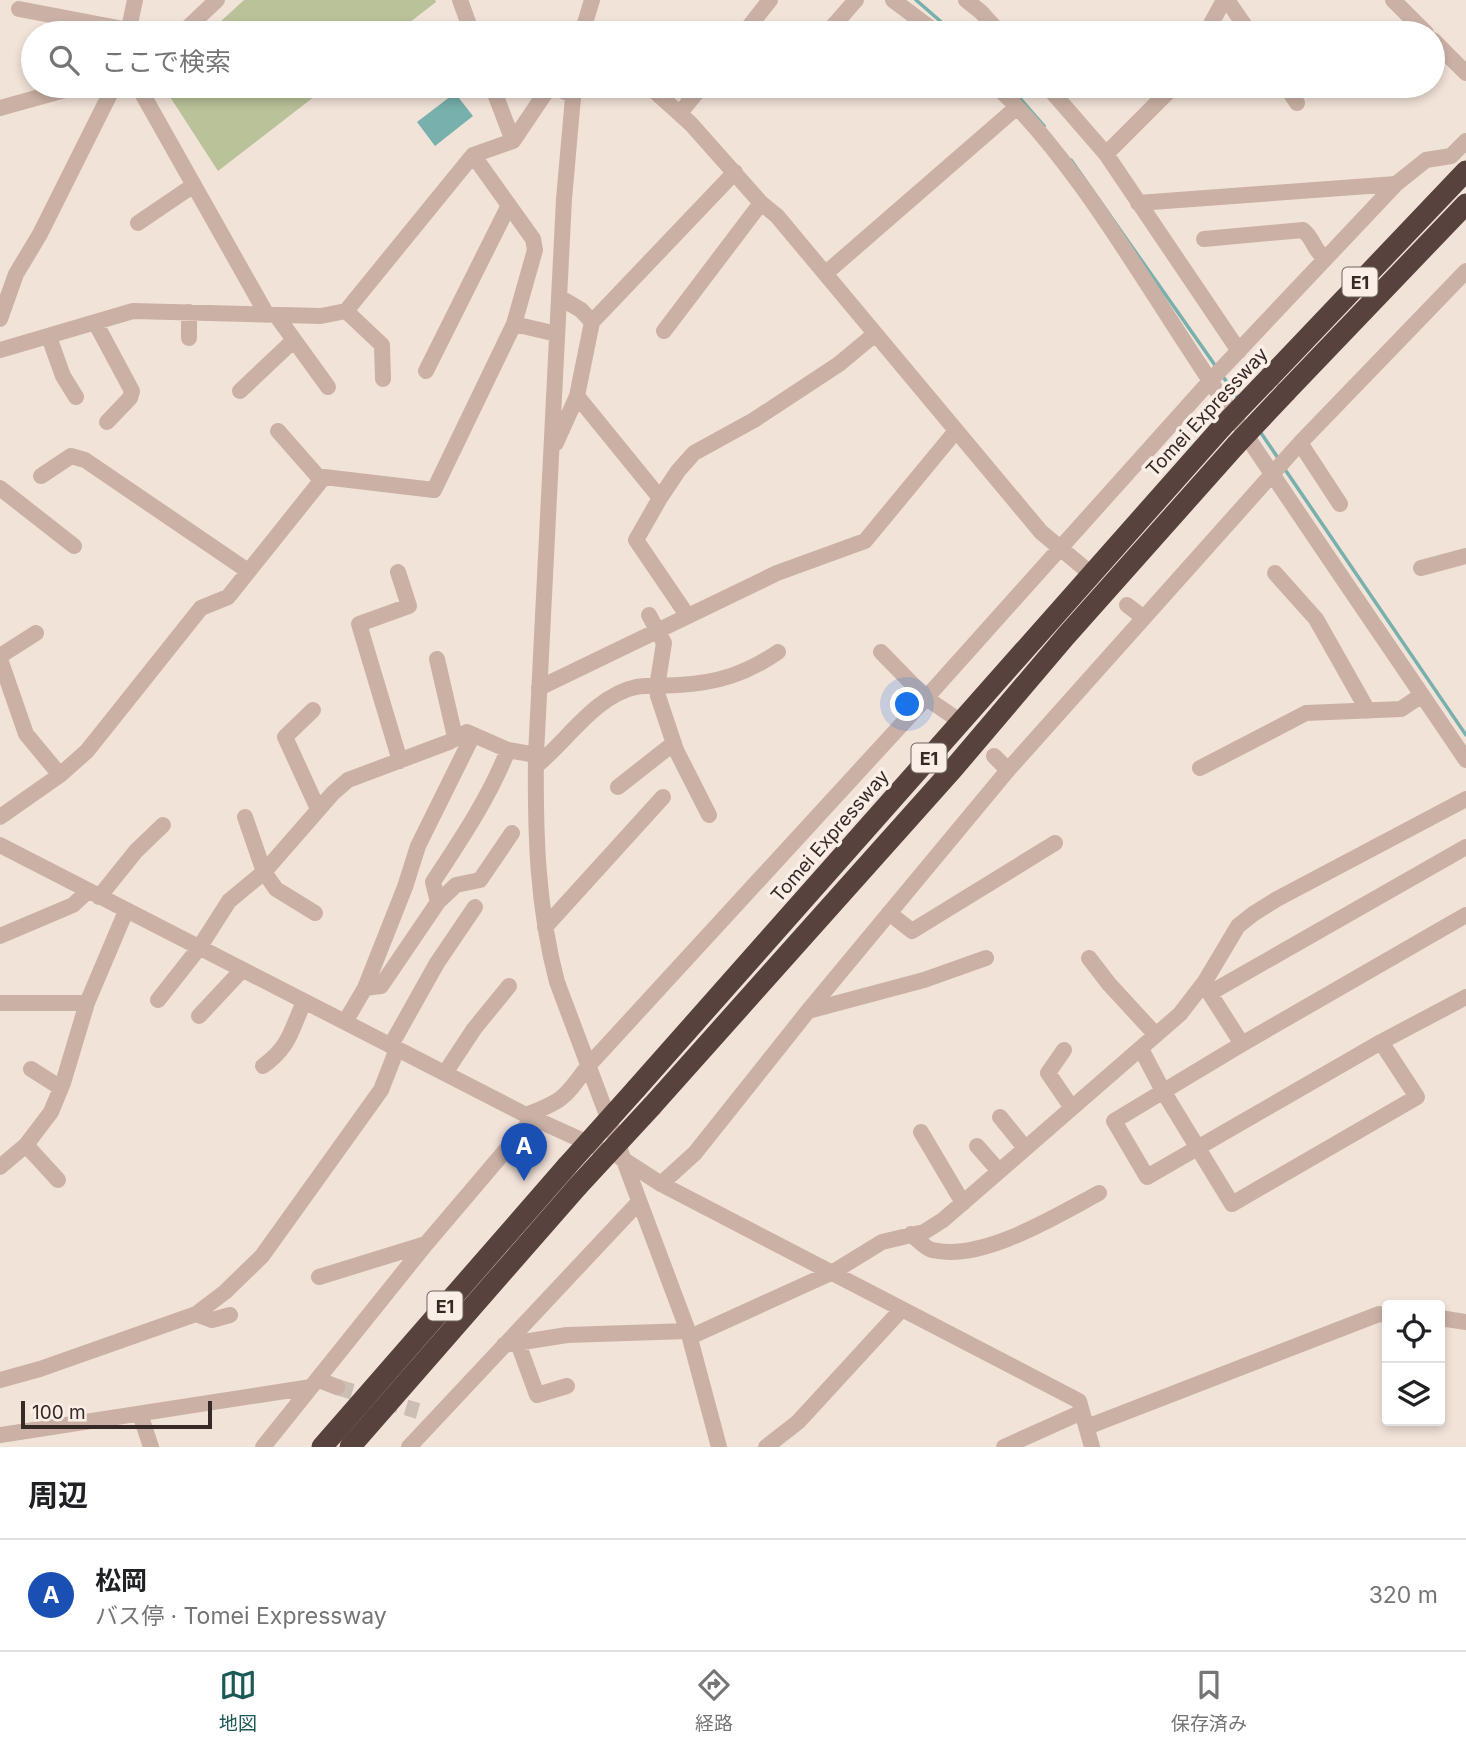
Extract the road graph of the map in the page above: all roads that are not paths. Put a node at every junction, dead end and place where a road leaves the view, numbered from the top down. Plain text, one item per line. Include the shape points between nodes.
1 (135, 0) edge
2 (217, 0) edge
3 (460, 0) edge
4 (592, 0) edge
5 (770, 0) edge
6 (856, 0) edge
7 (893, 0) edge
8 (966, 0) edge
9 (1225, 0) edge
10 (1393, 0) edge
11 (19, 9) dead end
12 (76, 21) edge
13 (131, 21) edge
14 (195, 21) edge
15 (468, 21) edge
16 (587, 21) edge
17 (756, 21) edge
18 (838, 21) edge
19 (921, 21) edge
20 (989, 21) edge
21 (1213, 21) edge
22 (1241, 21) edge
23 (1414, 21) edge
24 (1445, 52) edge
25 (1466, 73) edge
26 (36, 98) edge
27 (108, 98) edge
28 (145, 98) edge
29 (497, 98) edge
30 (542, 98) edge
31 (572, 98) edge
32 (663, 98) edge
33 (692, 98) edge
34 (1007, 98) edge
35 (1057, 98) edge
36 (1162, 98) edge
37 (1294, 98) edge
38 (1297, 103) dead end
39 (0, 108) edge
40 (1016, 108) junction
41 (680, 113) junction
42 (513, 141) junction
43 (1466, 141) edge
44 (1106, 154) junction
45 (473, 155) junction
46 (1466, 171) edge
47 (735, 172) junction
48 (1396, 184) junction
49 (194, 185) junction
50 (761, 203) junction
51 (1138, 203) junction
52 (1466, 204) edge
53 (509, 205) junction
54 (138, 223) dead end
55 (1204, 239) dead end
56 (1325, 259) junction
57 (1466, 271) edge
58 (826, 273) junction
59 (559, 297) junction
60 (346, 311) junction
61 (190, 312) junction
62 (272, 315) junction
63 (0, 319) edge
64 (95, 322) junction
65 (592, 322) junction
66 (514, 324) junction
67 (664, 331) dead end
68 (557, 334) junction
69 (875, 334) junction
70 (49, 337) junction
71 (189, 338) dead end
72 (294, 340) junction
73 (0, 350) edge
74 (1239, 351) junction
75 (426, 371) dead end
76 (383, 379) dead end
77 (1210, 381) junction
78 (328, 387) dead end
79 (240, 391) dead end
80 (577, 396) junction
81 (76, 397) dead end
82 (107, 422) dead end
83 (278, 431) dead end
84 (956, 432) junction
85 (1300, 443) junction
86 (551, 456) junction
87 (1272, 475) junction
88 (41, 476) dead end
89 (321, 480) junction
90 (0, 488) edge
91 (660, 498) junction
92 (1340, 504) dead end
93 (74, 546) dead end
94 (1058, 549) junction
95 (1466, 556) edge
96 (1084, 568) dead end
97 (1421, 568) dead end
98 (248, 571) junction
99 (398, 572) dead end
100 (1275, 573) dead end
101 (1127, 605) dead end
102 (688, 615) junction
103 (1144, 618) junction
104 (653, 622) junction
105 (36, 633) dead end
106 (881, 652) dead end
107 (778, 653) dead end
108 (0, 657) edge
109 (437, 659) dead end
110 (657, 687) junction
111 (539, 688) junction
112 (1422, 695) junction
113 (926, 698) junction
114 (313, 710) dead end
115 (1368, 710) junction
116 (954, 717) dead end
117 (473, 735) junction
118 (455, 737) junction
119 (674, 743) junction
120 (508, 750) junction
121 (993, 756) dead end
122 (536, 760) junction
123 (1466, 760) edge
124 (400, 761) junction
125 (1200, 768) dead end
126 (1008, 770) junction
127 (60, 775) junction
128 (618, 788) dead end
129 (663, 797) dead end
130 (1466, 799) edge
131 (318, 809) junction
132 (1, 813) edge
133 (709, 815) dead end
134 (245, 817) dead end
135 (163, 825) dead end
136 (512, 833) dead end
137 (1055, 843) dead end
138 (0, 845) edge
139 (1466, 847) edge
140 (264, 872) junction
141 (94, 894) junction
142 (438, 902) junction
143 (475, 907) dead end
144 (125, 911) junction
145 (315, 913) dead end
146 (889, 913) junction
147 (1466, 915) edge
148 (545, 927) junction
149 (0, 936) edge
150 (199, 948) junction
151 (986, 958) dead end
152 (1089, 958) dead end
153 (242, 970) junction
154 (509, 986) dead end
155 (365, 988) junction
156 (1207, 988) junction
157 (1466, 997) edge
158 (158, 1000) dead end
159 (304, 1002) junction
160 (0, 1003) edge
161 (87, 1003) junction
162 (808, 1011) junction
163 (200, 1016) dead end
164 (345, 1022) junction
165 (1156, 1035) junction
166 (1381, 1042) junction
167 (1242, 1044) junction
168 (394, 1047) junction
169 (1141, 1049) junction
170 (1064, 1050) dead end
171 (262, 1066) dead end
172 (588, 1066) junction
173 (31, 1069) dead end
174 (445, 1073) junction
175 (61, 1088) junction
176 (1163, 1091) junction
177 (1072, 1108) junction
178 (530, 1116) junction
179 (1000, 1117) dead end
180 (921, 1132) dead end
181 (26, 1145) junction
182 (977, 1146) dead end
183 (1198, 1147) junction
184 (1025, 1148) junction
185 (624, 1159) junction
186 (0, 1167) edge
187 (999, 1171) junction
188 (58, 1180) dead end
189 (661, 1184) junction
190 (1098, 1194) dead end
191 (638, 1203) junction
192 (962, 1203) junction
193 (911, 1234) junction
194 (426, 1244) junction
195 (833, 1272) junction
196 (318, 1277) dead end
197 (901, 1310) junction
198 (196, 1314) junction
199 (1382, 1314) edge
200 (230, 1315) dead end
201 (1445, 1319) edge
202 (1466, 1322) edge
203 (689, 1334) junction
204 (511, 1344) junction
205 (0, 1380) edge
206 (315, 1384) junction
207 (566, 1386) dead end
208 (337, 1387) tunnel mouth
209 (418, 1411) tunnel mouth
210 (140, 1415) junction
211 (436, 1416) junction
212 (1085, 1420) junction
213 (0, 1435) edge
214 (151, 1447) edge
215 (263, 1447) edge
216 (322, 1447) edge
217 (350, 1447) edge
218 (409, 1447) edge
219 (719, 1447) edge
220 (766, 1447) edge
221 (1004, 1447) edge
222 (1092, 1447) edge

1 - 13 street
2 - 14 street
3 - 15 street
4 - 16 street
5 - 17 street
6 - 18 street
7 - 19 street
8 - 20 street
9 - 21 street
9 - 22 street
10 - 23 street
11 - 12 street
24 - 25 street
26 - 39 street
27 - 63 street via 16,274
28 - 49 street
29 - 42 street
30 - 42 street
31 - 59 street
32 - 41 street
33 - 41 street
34 - 40 street
35 - 44 street
36 - 44 street
37 - 38 street
40 - 58 street
40 - 77 street via 1088,198
41 - 47 street
42 - 45 street
43 - 48 street via 1451,156 1426,160
44 - 51 street
45 - 53 street
45 - 60 street
46 - 216 highway, Tomei Expressway / E1, bridge via 1222,426
47 - 50 street
47 - 65 street
48 - 51 street
48 - 56 street
49 - 54 street
49 - 62 street
50 - 58 street
50 - 67 street
51 - 74 street
52 - 217 highway, E1, bridge via 1236,445
53 - 66 street via 533,239 535,250
53 - 75 street
55 - 56 street via 1303,230
56 - 74 street
57 - 85 street
58 - 69 street
59 - 65 street
59 - 68 street
60 - 62 street via 321,316
60 - 76 street via 382,345
61 - 62 street
61 - 64 street via 133,311
61 - 71 street
62 - 72 street
64 - 70 street
64 - 82 street via 132,391
65 - 80 street
66 - 68 street
66 - 89 street via 434,490
68 - 86 street
69 - 84 street
69 - 91 street via 839,364 754,420 694,453
70 - 73 street
70 - 81 street
72 - 78 street
72 - 79 street
74 - 77 street
77 - 87 street
77 - 94 street
80 - 86 street
80 - 91 street
83 - 89 street
84 - 94 street
84 - 102 street via 865,541 777,573
85 - 87 street
85 - 92 street
86 - 111 street
87 - 103 street
87 - 112 street
88 - 98 street via 71,456 85,460
89 - 98 street
90 - 93 street
91 - 102 street via 636,540
94 - 96 street
94 - 113 street
95 - 97 street
98 - 127 street via 228,597 201,608 87,751
99 - 124 street via 409,606 359,624
100 - 115 street via 1315,619
101 - 103 street
102 - 104 street
103 - 126 street
104 - 110 street via 664,643
104 - 111 street
105 - 108 street
106 - 113 street
107 - 110 street via 753,669 707,683
108 - 127 street via 26,734
109 - 118 street
110 - 119 street
110 - 122 street via 635,687 608,701 573,728 551,753
111 - 122 street
112 - 115 street via 1401,709
112 - 123 street
113 - 116 street
113 - 172 street
114 - 131 street via 285,737
115 - 125 street via 1306,713
117 - 118 street via 467,732
117 - 120 street
117 - 155 street via 418,846
118 - 124 street
119 - 128 street
119 - 133 street
120 - 122 street
120 - 142 street via 478,814 433,882
121 - 126 street
122 - 148 street via 535,814
124 - 131 street via 348,780
126 - 146 street
127 - 132 street
129 - 148 street
130 - 156 street via 1253,914 1238,926
131 - 140 street
134 - 140 street
135 - 141 street
136 - 142 street via 480,880 456,885
137 - 146 street via 912,931
138 - 141 street
139 - 156 street
140 - 145 street via 276,889
140 - 150 street via 229,901
141 - 144 street
141 - 149 street
142 - 155 street via 381,986
143 - 168 street via 437,963
144 - 150 street
144 - 161 street
146 - 162 street
147 - 167 street
148 - 172 street via 557,982
150 - 153 street
150 - 158 street
151 - 162 street
152 - 165 street
153 - 159 street
153 - 163 street
154 - 174 street
155 - 164 street
156 - 165 street
156 - 167 street
157 - 166 street
159 - 164 street
159 - 171 street via 285,1046
160 - 161 street
161 - 175 street
162 - 189 street via 695,1153
164 - 168 street
165 - 169 street
166 - 183 street
166 - 183 street via 1417,1097 1232,1204
167 - 176 street
168 - 174 street
168 - 198 street via 381,1090 262,1256
169 - 176 street
169 - 177 street
170 - 177 street via 1048,1073
172 - 178 street via 564,1098
172 - 185 street
173 - 175 street
174 - 178 street
175 - 181 street via 51,1112
176 - 183 street
176 - 183 street via 1114,1121 1147,1177
177 - 184 street
178 - 185 street
178 - 194 street
179 - 184 street
180 - 192 street
181 - 186 street
181 - 188 street
182 - 187 street
184 - 187 street
185 - 189 street
185 - 191 street
187 - 192 street
189 - 195 street
190 - 193 street via 1036,1227 979,1247 930,1250
191 - 203 street
191 - 204 street
192 - 193 street via 924,1233
193 - 195 street via 882,1242
194 - 196 street
194 - 206 street
195 - 197 street
195 - 203 street
197 - 212 street via 1079,1401
197 - 220 street via 798,1422
198 - 200 street via 212,1320
198 - 205 street
199 - 212 street
201 - 202 street
203 - 204 street via 568,1335
203 - 219 street
204 - 207 street via 537,1395
204 - 211 street
206 - 208 street
206 - 210 street
206 - 215 street
209 - 211 street
210 - 213 street
210 - 214 street
211 - 218 street
212 - 221 street
212 - 222 street

